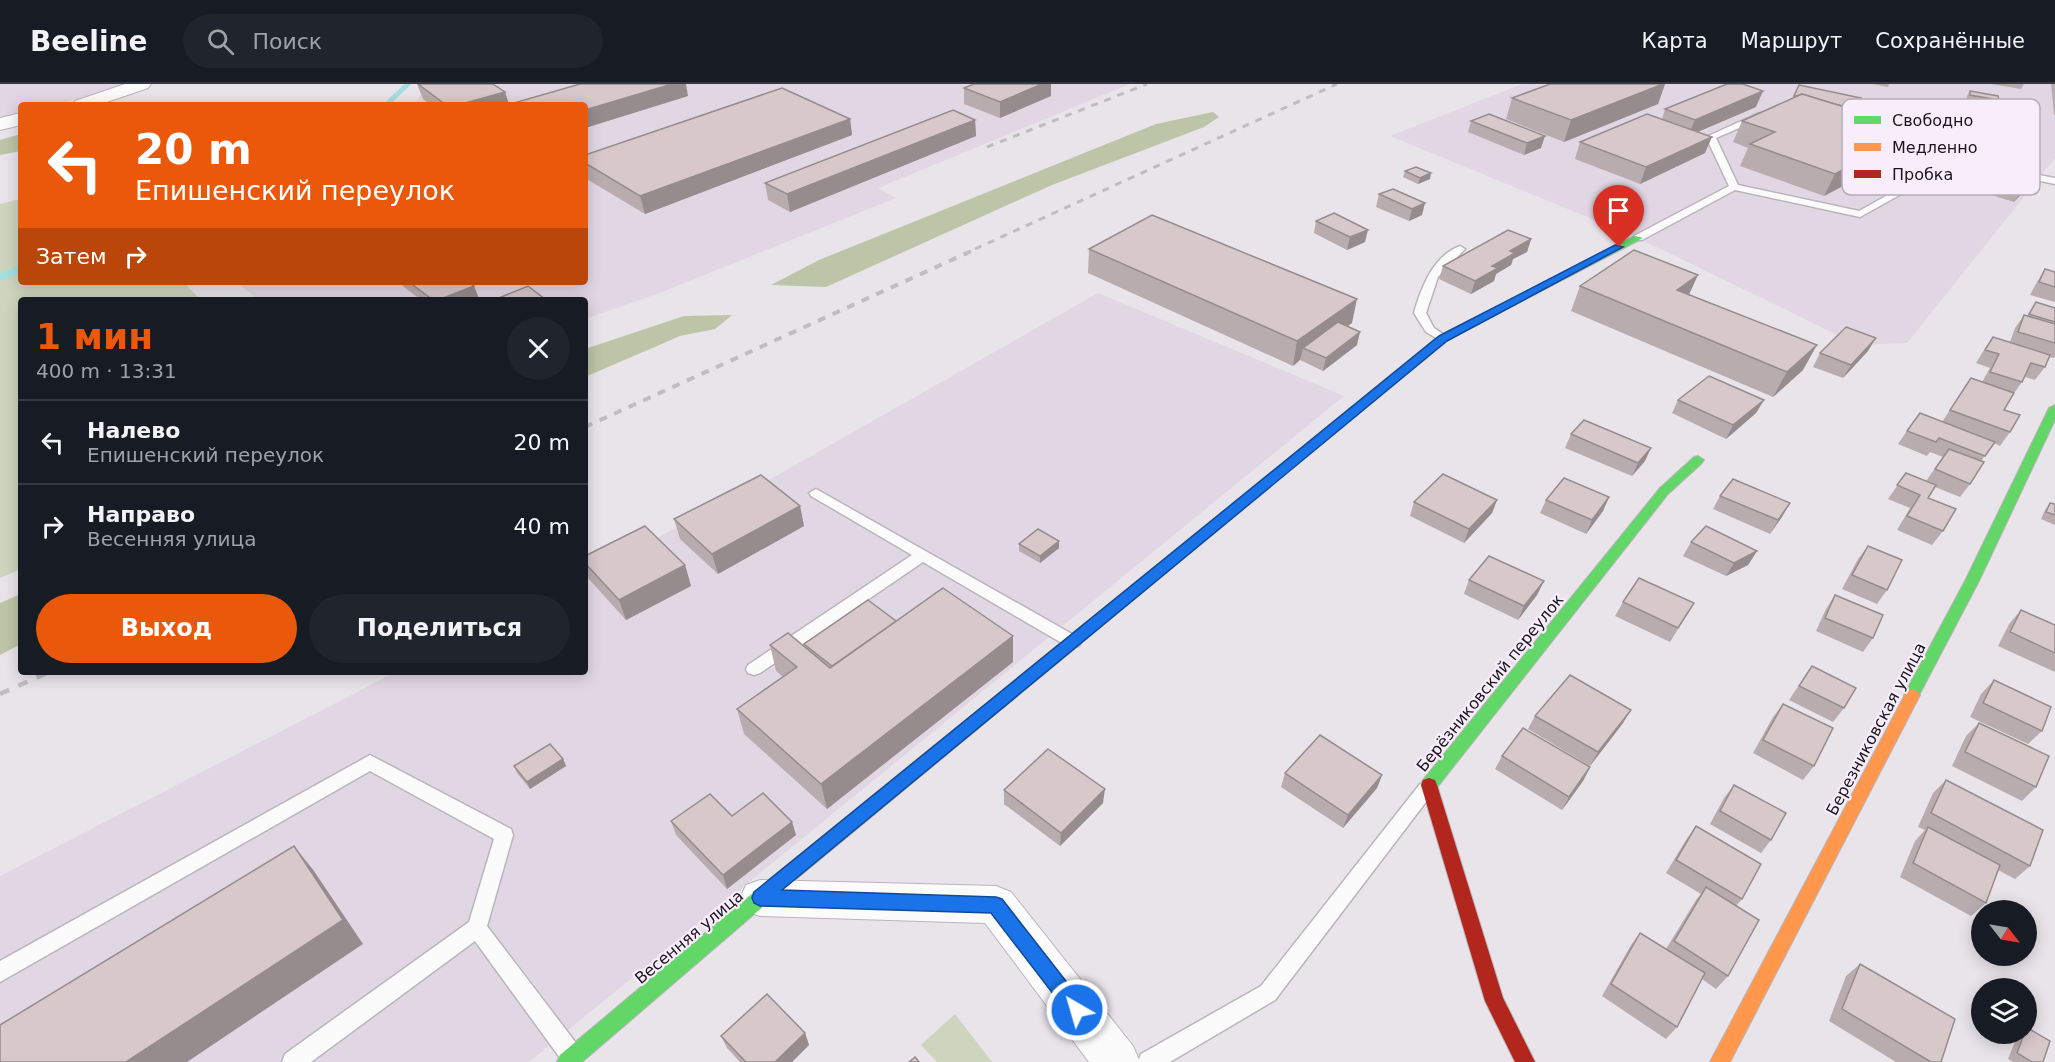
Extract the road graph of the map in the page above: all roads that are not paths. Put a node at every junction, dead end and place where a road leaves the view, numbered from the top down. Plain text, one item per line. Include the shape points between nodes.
1 (142, 84) edge
2 (90, 102) edge
3 (1764, 113) edge
4 (18, 120) edge
5 (0, 124) edge
6 (2040, 178) edge
7 (2055, 181) edge
8 (1734, 187) junction
9 (1893, 195) edge
10 (1638, 238) joint
11 (1460, 249) dead end
12 (1443, 338) junction
13 (2055, 408) edge
14 (1698, 460) dead end
15 (816, 493) dead end
16 (923, 555) junction
17 (1073, 642) junction
18 (754, 669) dead end
19 (1428, 786) junction
20 (760, 898) junction
21 (477, 928) junction
22 (0, 972) edge
23 (570, 1060) edge
24 (293, 1062) edge
25 (1117, 1062) edge
26 (1149, 1062) edge
27 (1525, 1062) edge
28 (1720, 1062) edge

1 - 2 street
3 - 8 lane via 1711,137
4 - 5 street
6 - 7 lane
8 - 9 lane via 1860,213
8 - 10 lane
10 - 12 street, Весенняя улица
11 - 12 lane via 1437,268 1426,288 1420,313 1430,330
12 - 17 street, Весенняя улица
13 - 28 street, Березниковская улица via 1972,581
14 - 19 street, Берёзниковский переулок via 1664,492
15 - 16 lane
16 - 17 lane
16 - 18 lane
17 - 20 street, Весенняя улица
19 - 26 lane via 1268,993
19 - 27 street, Берёзниковский переулок via 1494,1001
20 - 23 street, Весенняя улица
20 - 25 street via 996,905
21 - 22 lane via 504,835 370,762
21 - 23 lane
21 - 24 lane

